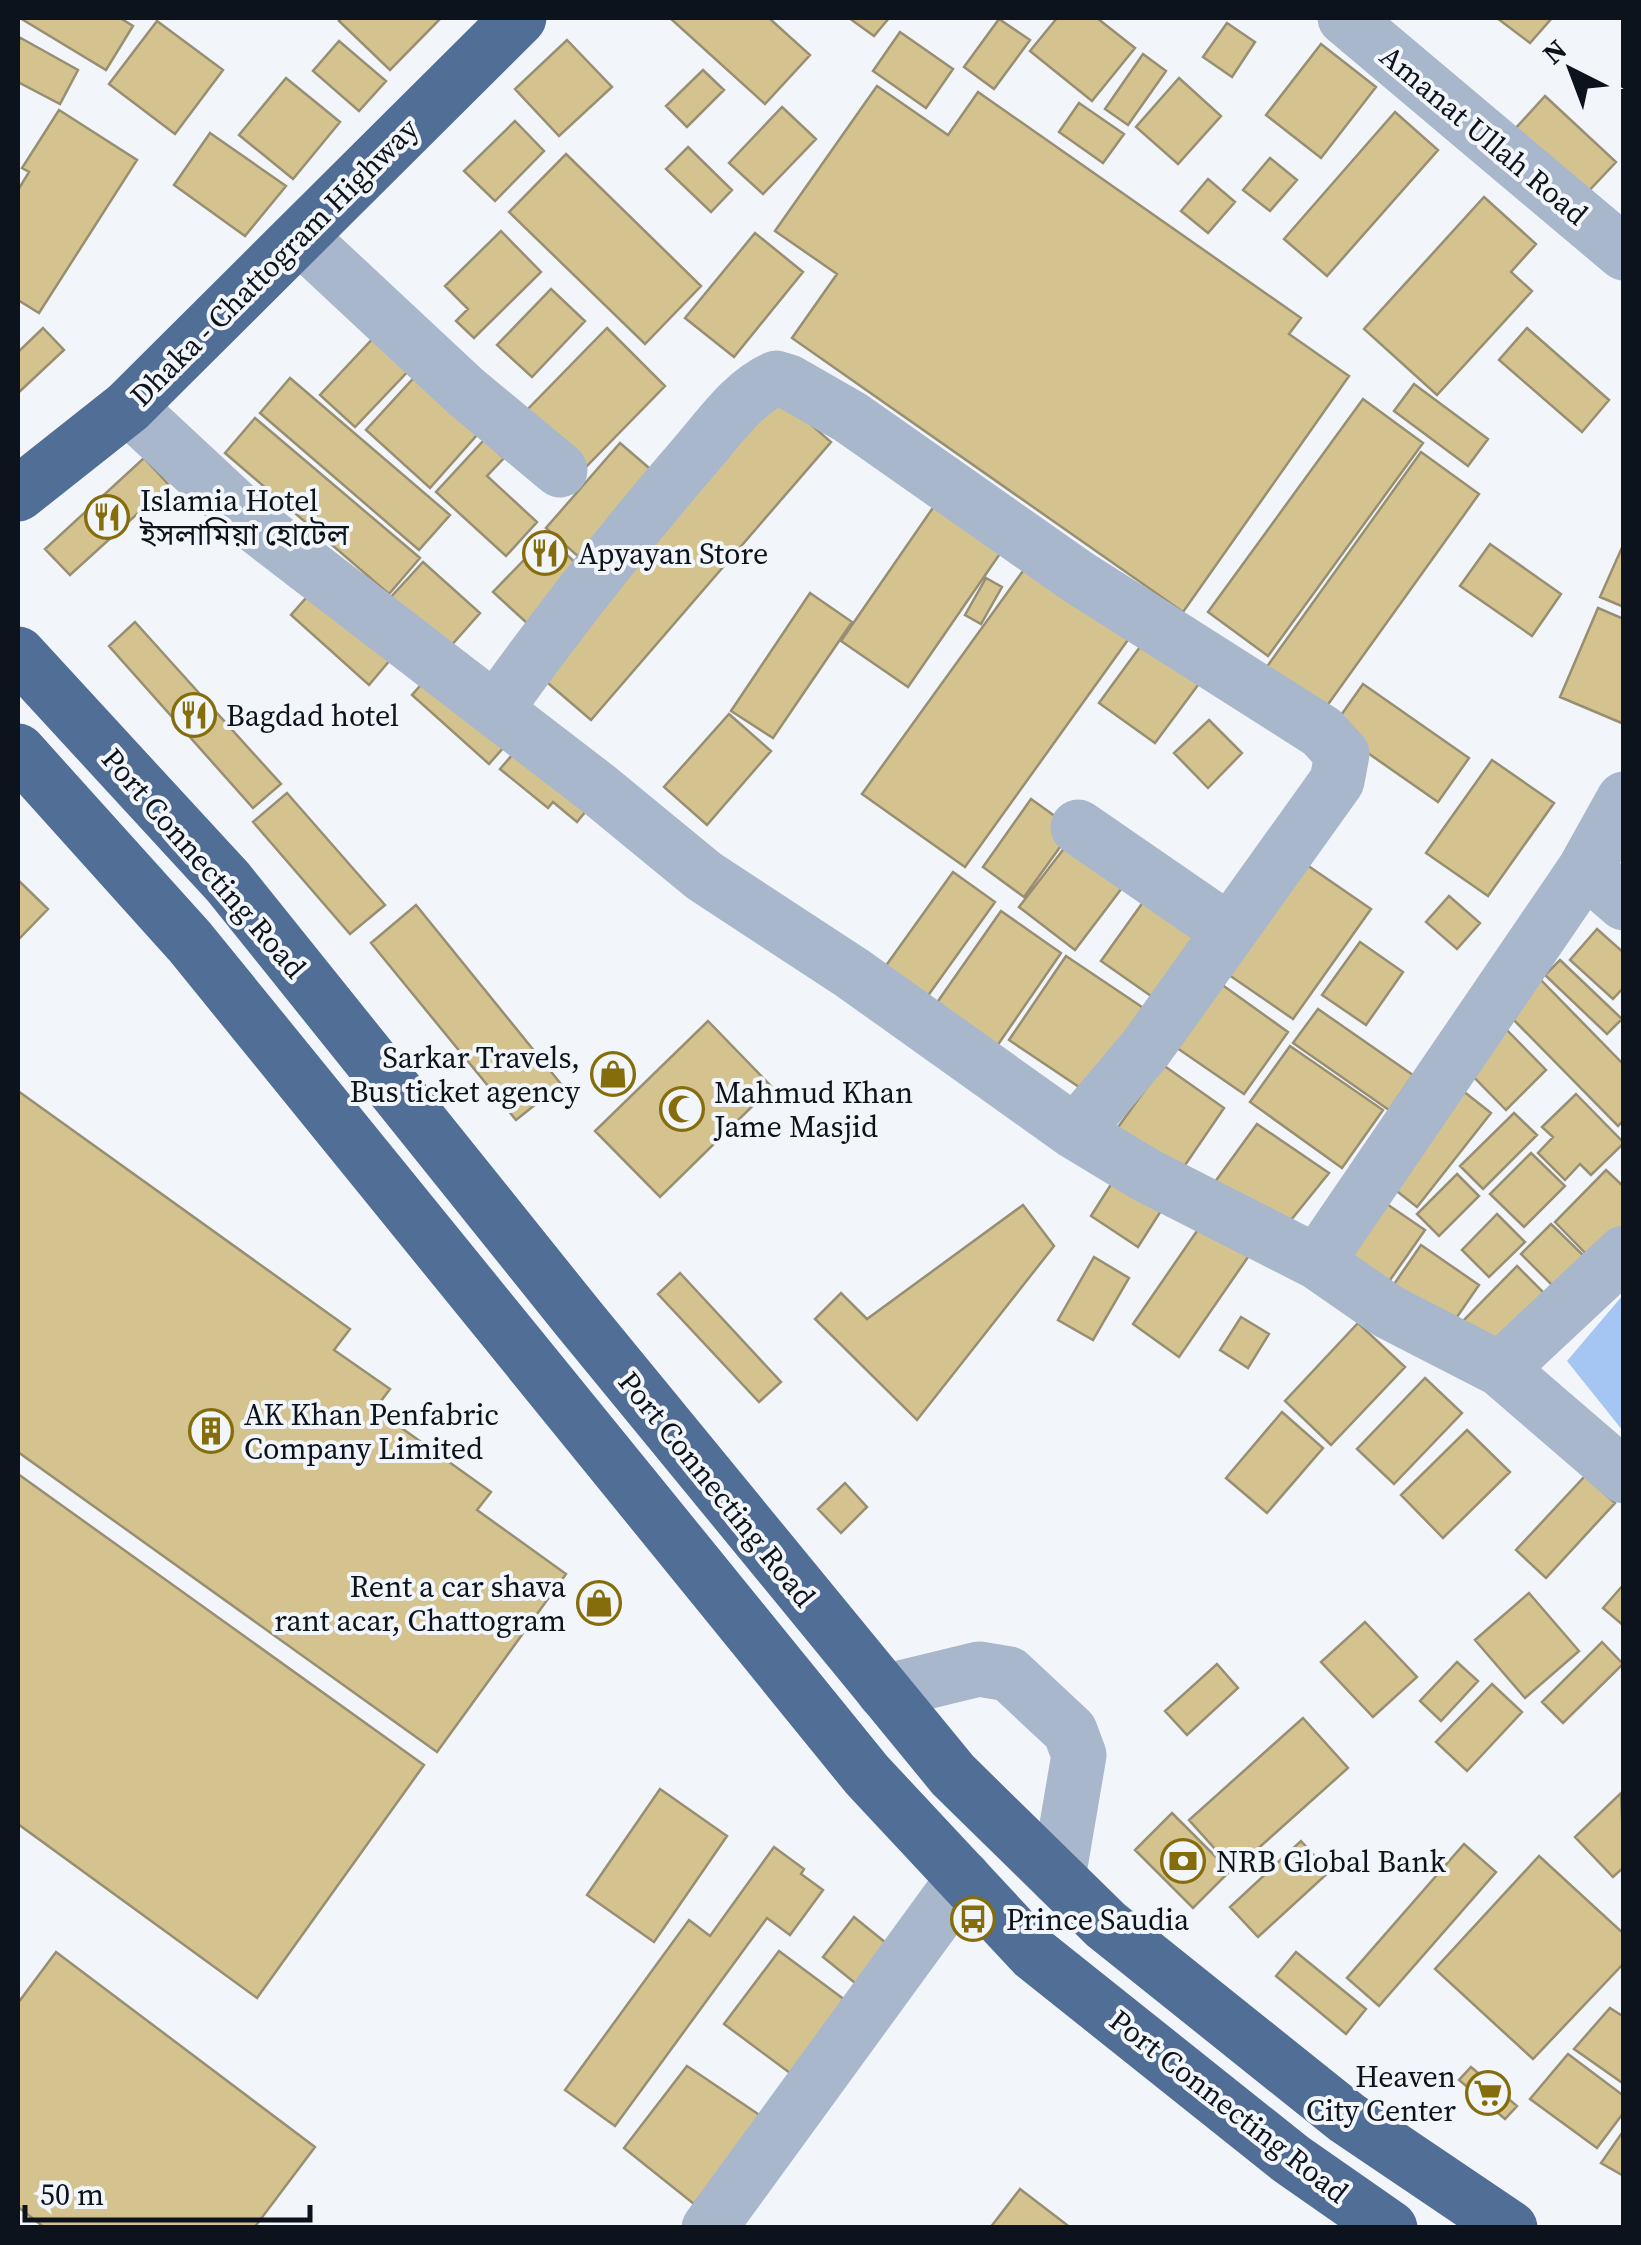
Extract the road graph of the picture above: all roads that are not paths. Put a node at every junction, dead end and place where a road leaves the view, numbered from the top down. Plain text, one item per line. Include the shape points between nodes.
1 (519, 18) edge
2 (1344, 18) edge
3 (301, 238) junction
4 (1624, 253) edge
5 (128, 408) junction
6 (560, 470) dead end
7 (18, 494) edge
8 (18, 654) edge
9 (495, 710) junction
10 (18, 751) edge
11 (1624, 799) edge
12 (1078, 826) dead end
13 (1604, 886) edge
14 (1229, 932) junction
15 (1074, 1132) junction
16 (1624, 1253) edge
17 (1317, 1262) junction
18 (1500, 1369) junction
19 (1624, 1476) edge
20 (884, 1692) junction
21 (964, 1878) junction
22 (1058, 1878) junction
23 (709, 2228) edge
24 (1390, 2228) edge
25 (1510, 2228) edge

1 - 3 highway, Dhaka - Chattogram Highway
2 - 4 street, Amanat Ullah Road
3 - 5 highway, Dhaka - Chattogram Highway
3 - 6 street
5 - 7 highway, Dhaka - Chattogram Highway
5 - 9 street via 256,526
8 - 20 highway, Port Connecting Road via 228,882
9 - 14 street via 677,476 754,388 776,378 850,417 1078,577 1322,732 1342,754 1338,781
9 - 15 street via 704,876
10 - 21 highway, Port Connecting Road via 190,942 867,1775
11 - 13 street
12 - 14 street
13 - 17 street
14 - 15 street via 1146,1048
15 - 17 street
16 - 18 street
17 - 18 street via 1389,1312
18 - 19 street
20 - 22 highway, Port Connecting Road via 953,1775
20 - 22 street via 978,1669 1009,1674 1070,1731 1078,1755
21 - 23 street
21 - 24 highway, Port Connecting Road via 1034,1954 1291,2160
22 - 25 highway, Port Connecting Road via 1106,1925 1347,2118

